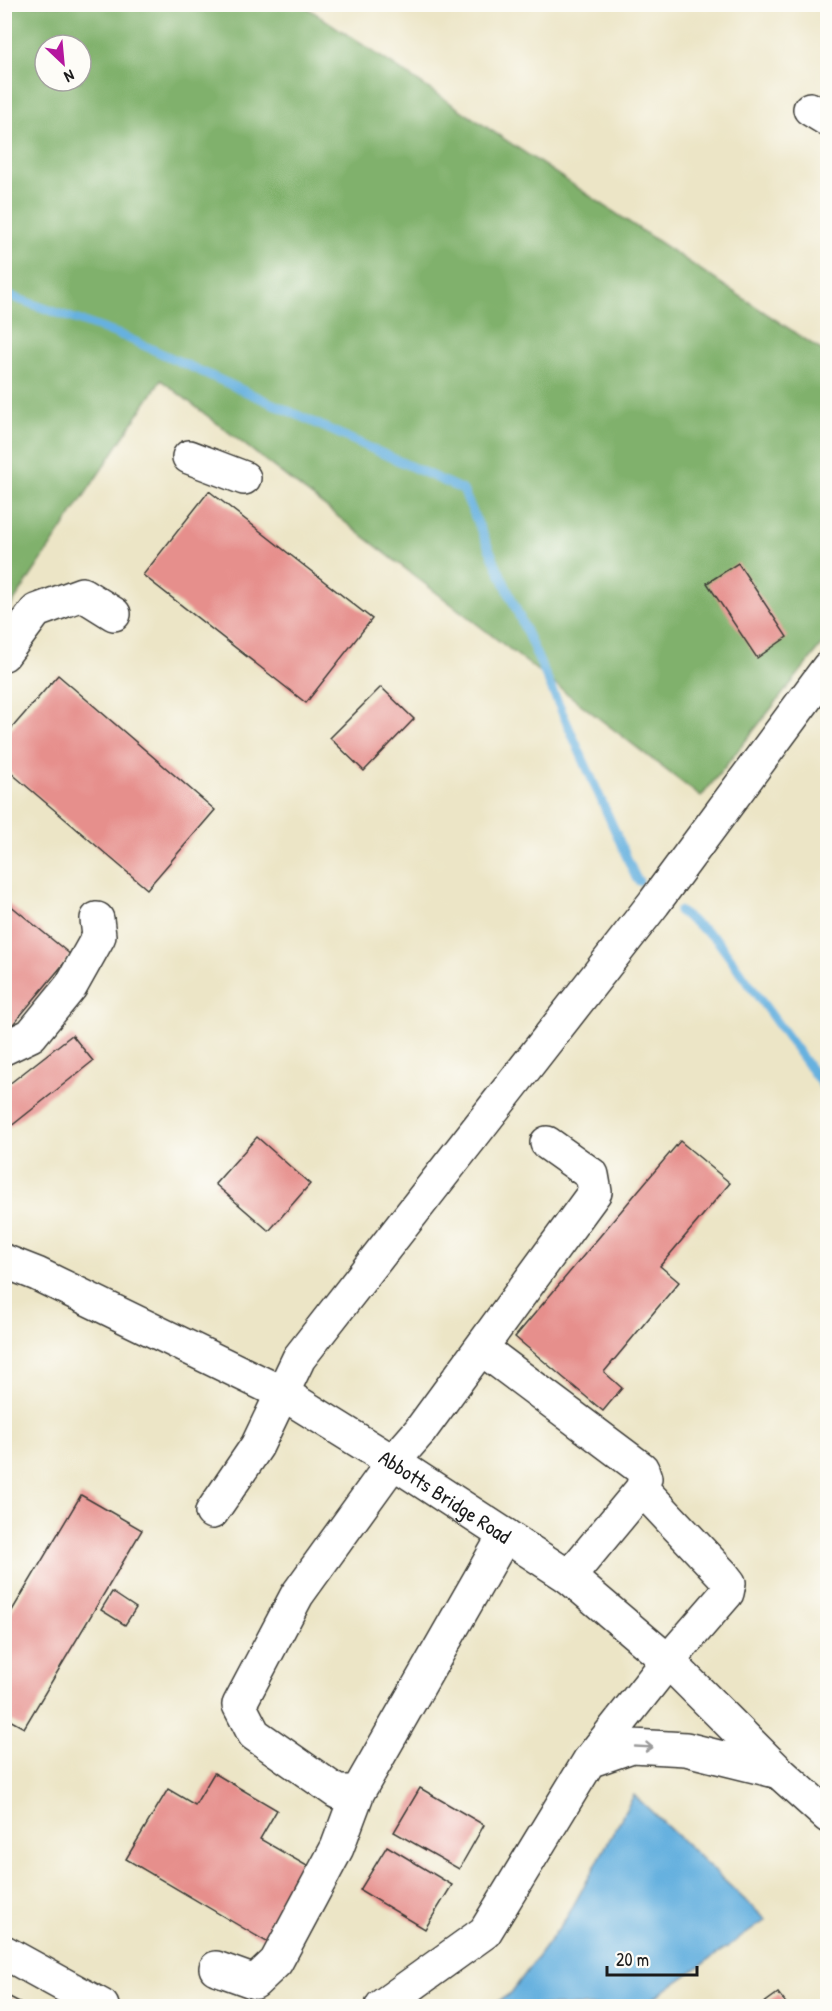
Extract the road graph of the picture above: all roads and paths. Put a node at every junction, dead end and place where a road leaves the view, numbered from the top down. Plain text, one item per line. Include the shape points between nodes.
1 (189, 457) dead end
2 (244, 478) dead end
3 (114, 614) dead end
4 (4, 654) edge
5 (828, 668) edge
6 (97, 919) dead end
7 (4, 1048) edge
8 (547, 1143) dead end
9 (4, 1261) edge
10 (481, 1348) junction
11 (282, 1393) junction
12 (393, 1462) junction
13 (642, 1490) junction
14 (212, 1512) dead end
15 (505, 1535) junction
16 (570, 1577) junction
17 (668, 1661) junction
18 (588, 1761) junction
19 (779, 1772) junction
20 (357, 1792) junction
21 (828, 1816) edge
22 (4, 1952) edge
23 (216, 1968) dead end
24 (102, 2007) edge
25 (382, 2007) edge

1 - 2 street
3 - 4 street via 82,594 36,611
5 - 11 street via 654,903 299,1358
6 - 7 street via 99,936 71,986 31,1035
8 - 10 street via 592,1175 595,1192
9 - 11 street, Abbotts Bridge Road
10 - 12 street
10 - 13 street via 642,1469
11 - 12 street, Abbotts Bridge Road
11 - 14 street via 257,1446
12 - 15 street, Abbotts Bridge Road
12 - 20 street via 297,1595 239,1705 254,1734 337,1792
13 - 16 street
13 - 17 street via 729,1583 727,1593
15 - 16 street, Abbotts Bridge Road
15 - 20 street
16 - 17 street, Abbotts Bridge Road
17 - 18 street
17 - 19 street, Abbotts Bridge Road
18 -> 19 street via 632,1746 686,1749
18 - 25 street via 485,1932
19 - 21 street, Abbotts Bridge Road
20 - 23 street via 337,1848 276,1962 255,1982
22 - 24 street

